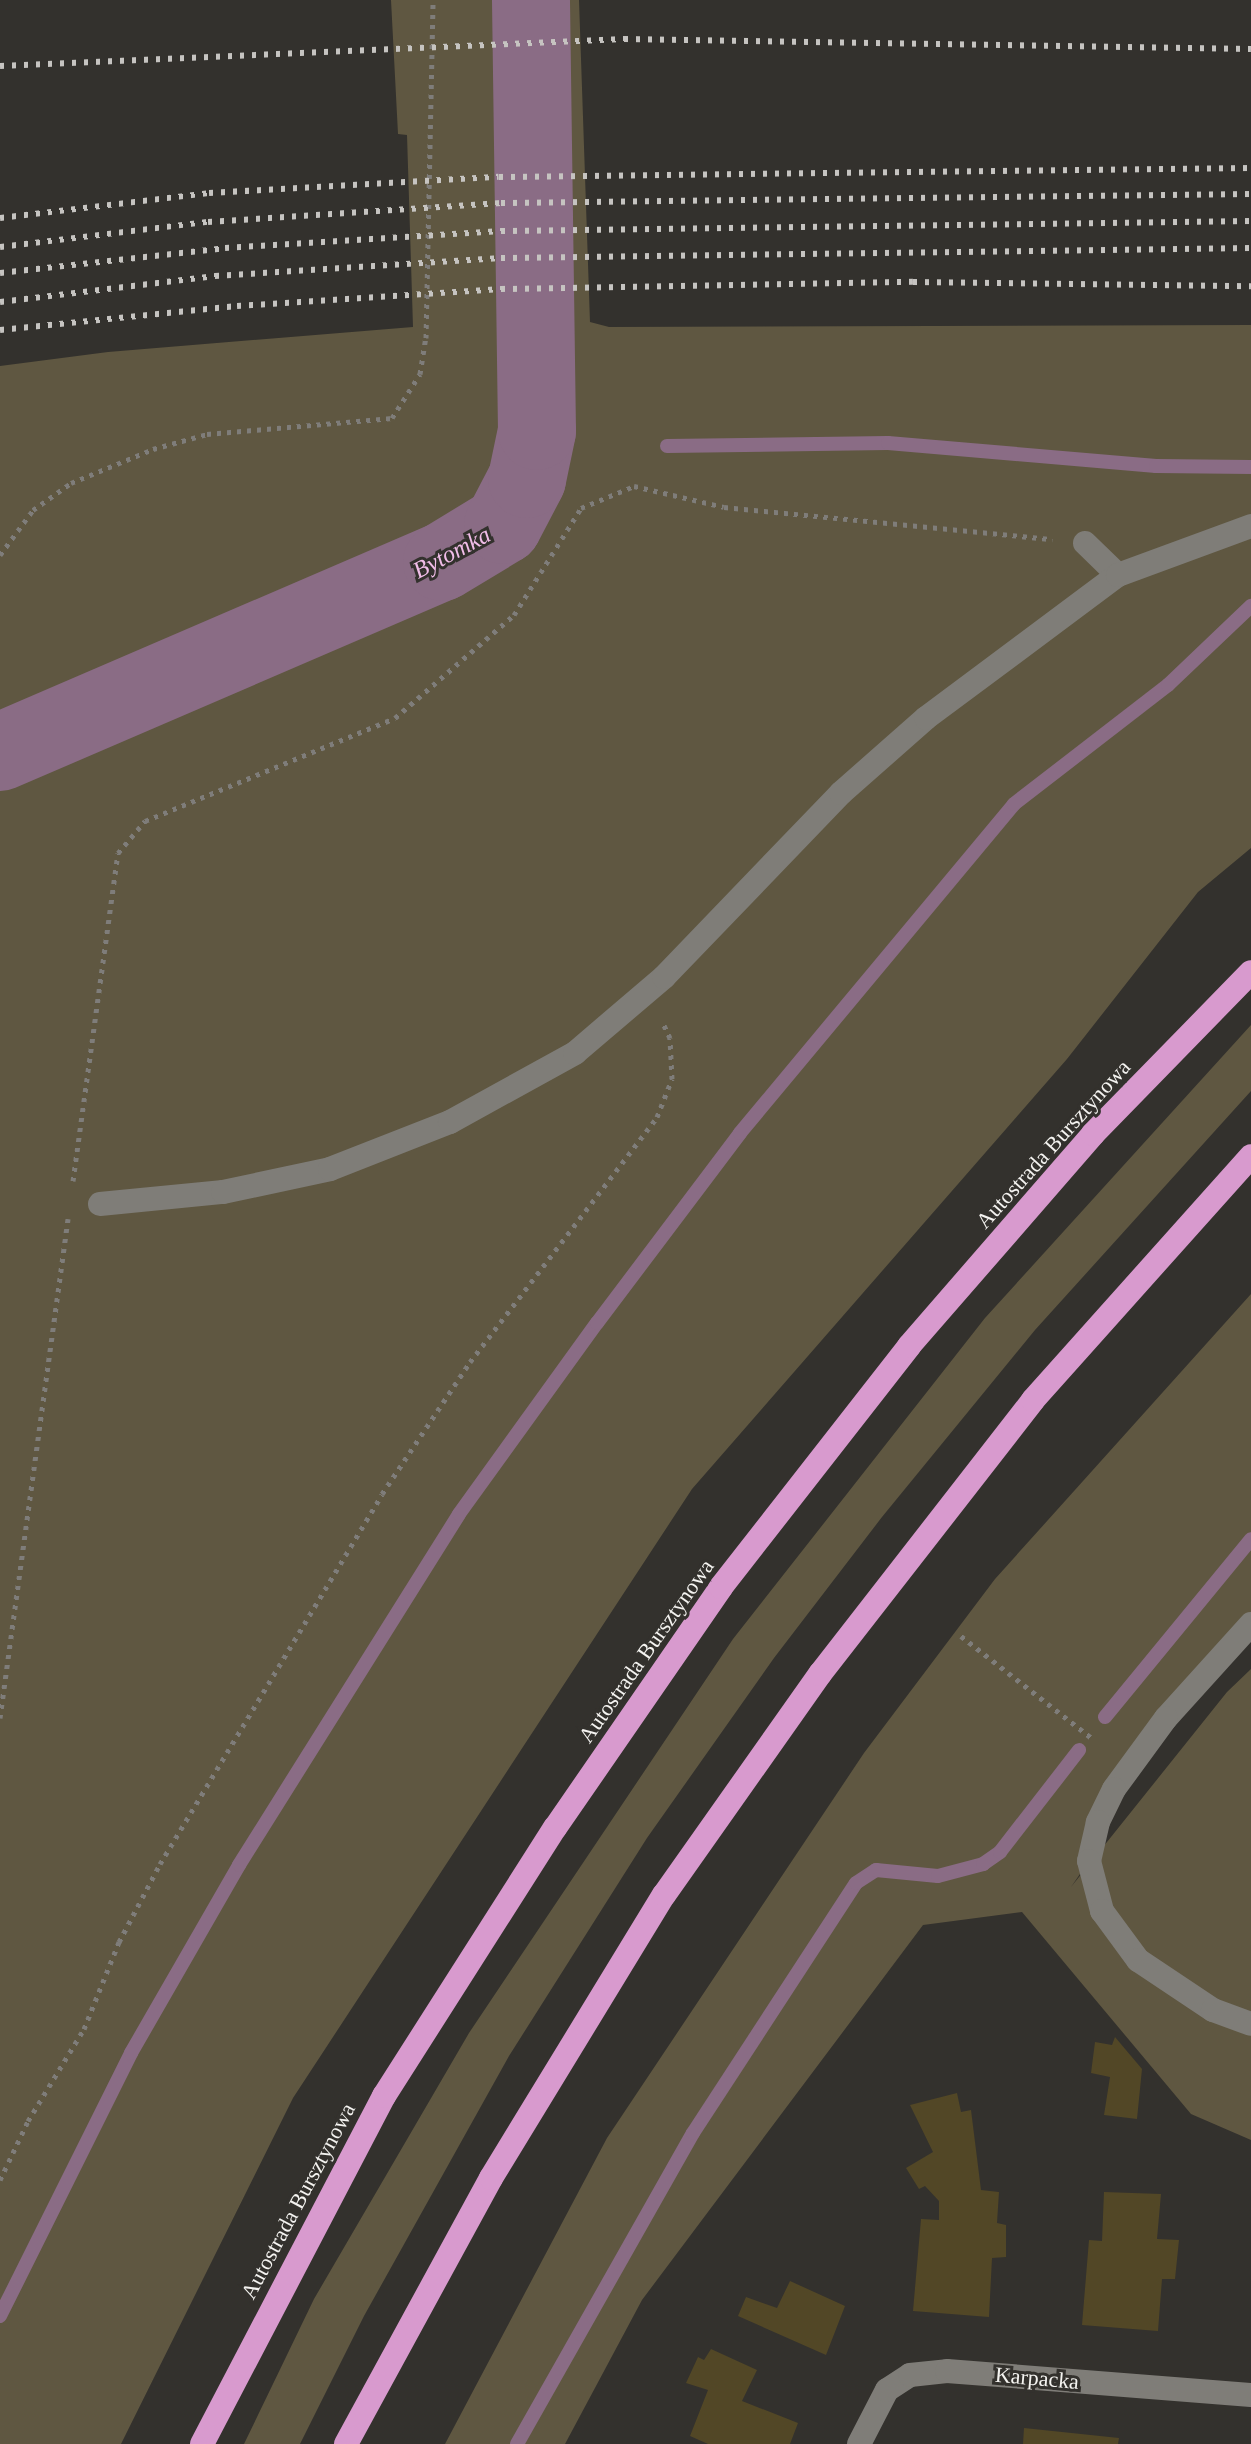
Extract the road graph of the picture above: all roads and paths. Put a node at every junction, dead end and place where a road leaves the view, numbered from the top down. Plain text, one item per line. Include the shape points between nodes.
1 (433, 0) edge
2 (1251, 526) edge
3 (1085, 543) joint
4 (0, 555) edge
5 (1118, 575) junction
6 (1251, 972) edge
7 (648, 989) junction
8 (1251, 1156) edge
9 (73, 1183) dead end
10 (100, 1204) dead end
11 (69, 1215) dead end
12 (1251, 1624) edge
13 (961, 1636) dead end
14 (0, 1718) edge
15 (1094, 1740) dead end
16 (1251, 2024) edge
17 (0, 2180) edge
18 (1251, 2395) edge
19 (202, 2444) edge
20 (346, 2444) edge
21 (859, 2444) edge

1 - 4 path via 426,338 420,374 392,418 207,434 153,449 71,483 33,510
2 - 5 street
3 - 5 street
3 - 9 path via 724,507 634,486 581,508 514,615 395,718 145,821 118,853
5 - 7 street via 926,718 862,774
6 - 19 highway, Autostrada Bursztynowa via 1093,1134 909,1346 721,1587 555,1828 384,2096
7 - 10 street via 575,1053 450,1122 330,1169 223,1192
7 - 17 path via 670,1038 672,1079 657,1117 470,1362 382,1494 160,1864 119,1942 84,2029 28,2121
8 - 20 highway via 1033,1400 820,1674 664,1895 491,2178
11 - 14 path
12 - 16 street via 1166,1718 1114,1789 1098,1822 1089,1861 1102,1911 1138,1960 1213,2010
13 - 15 path
18 - 21 street, Karpacka via 947,2371 910,2375 887,2390

